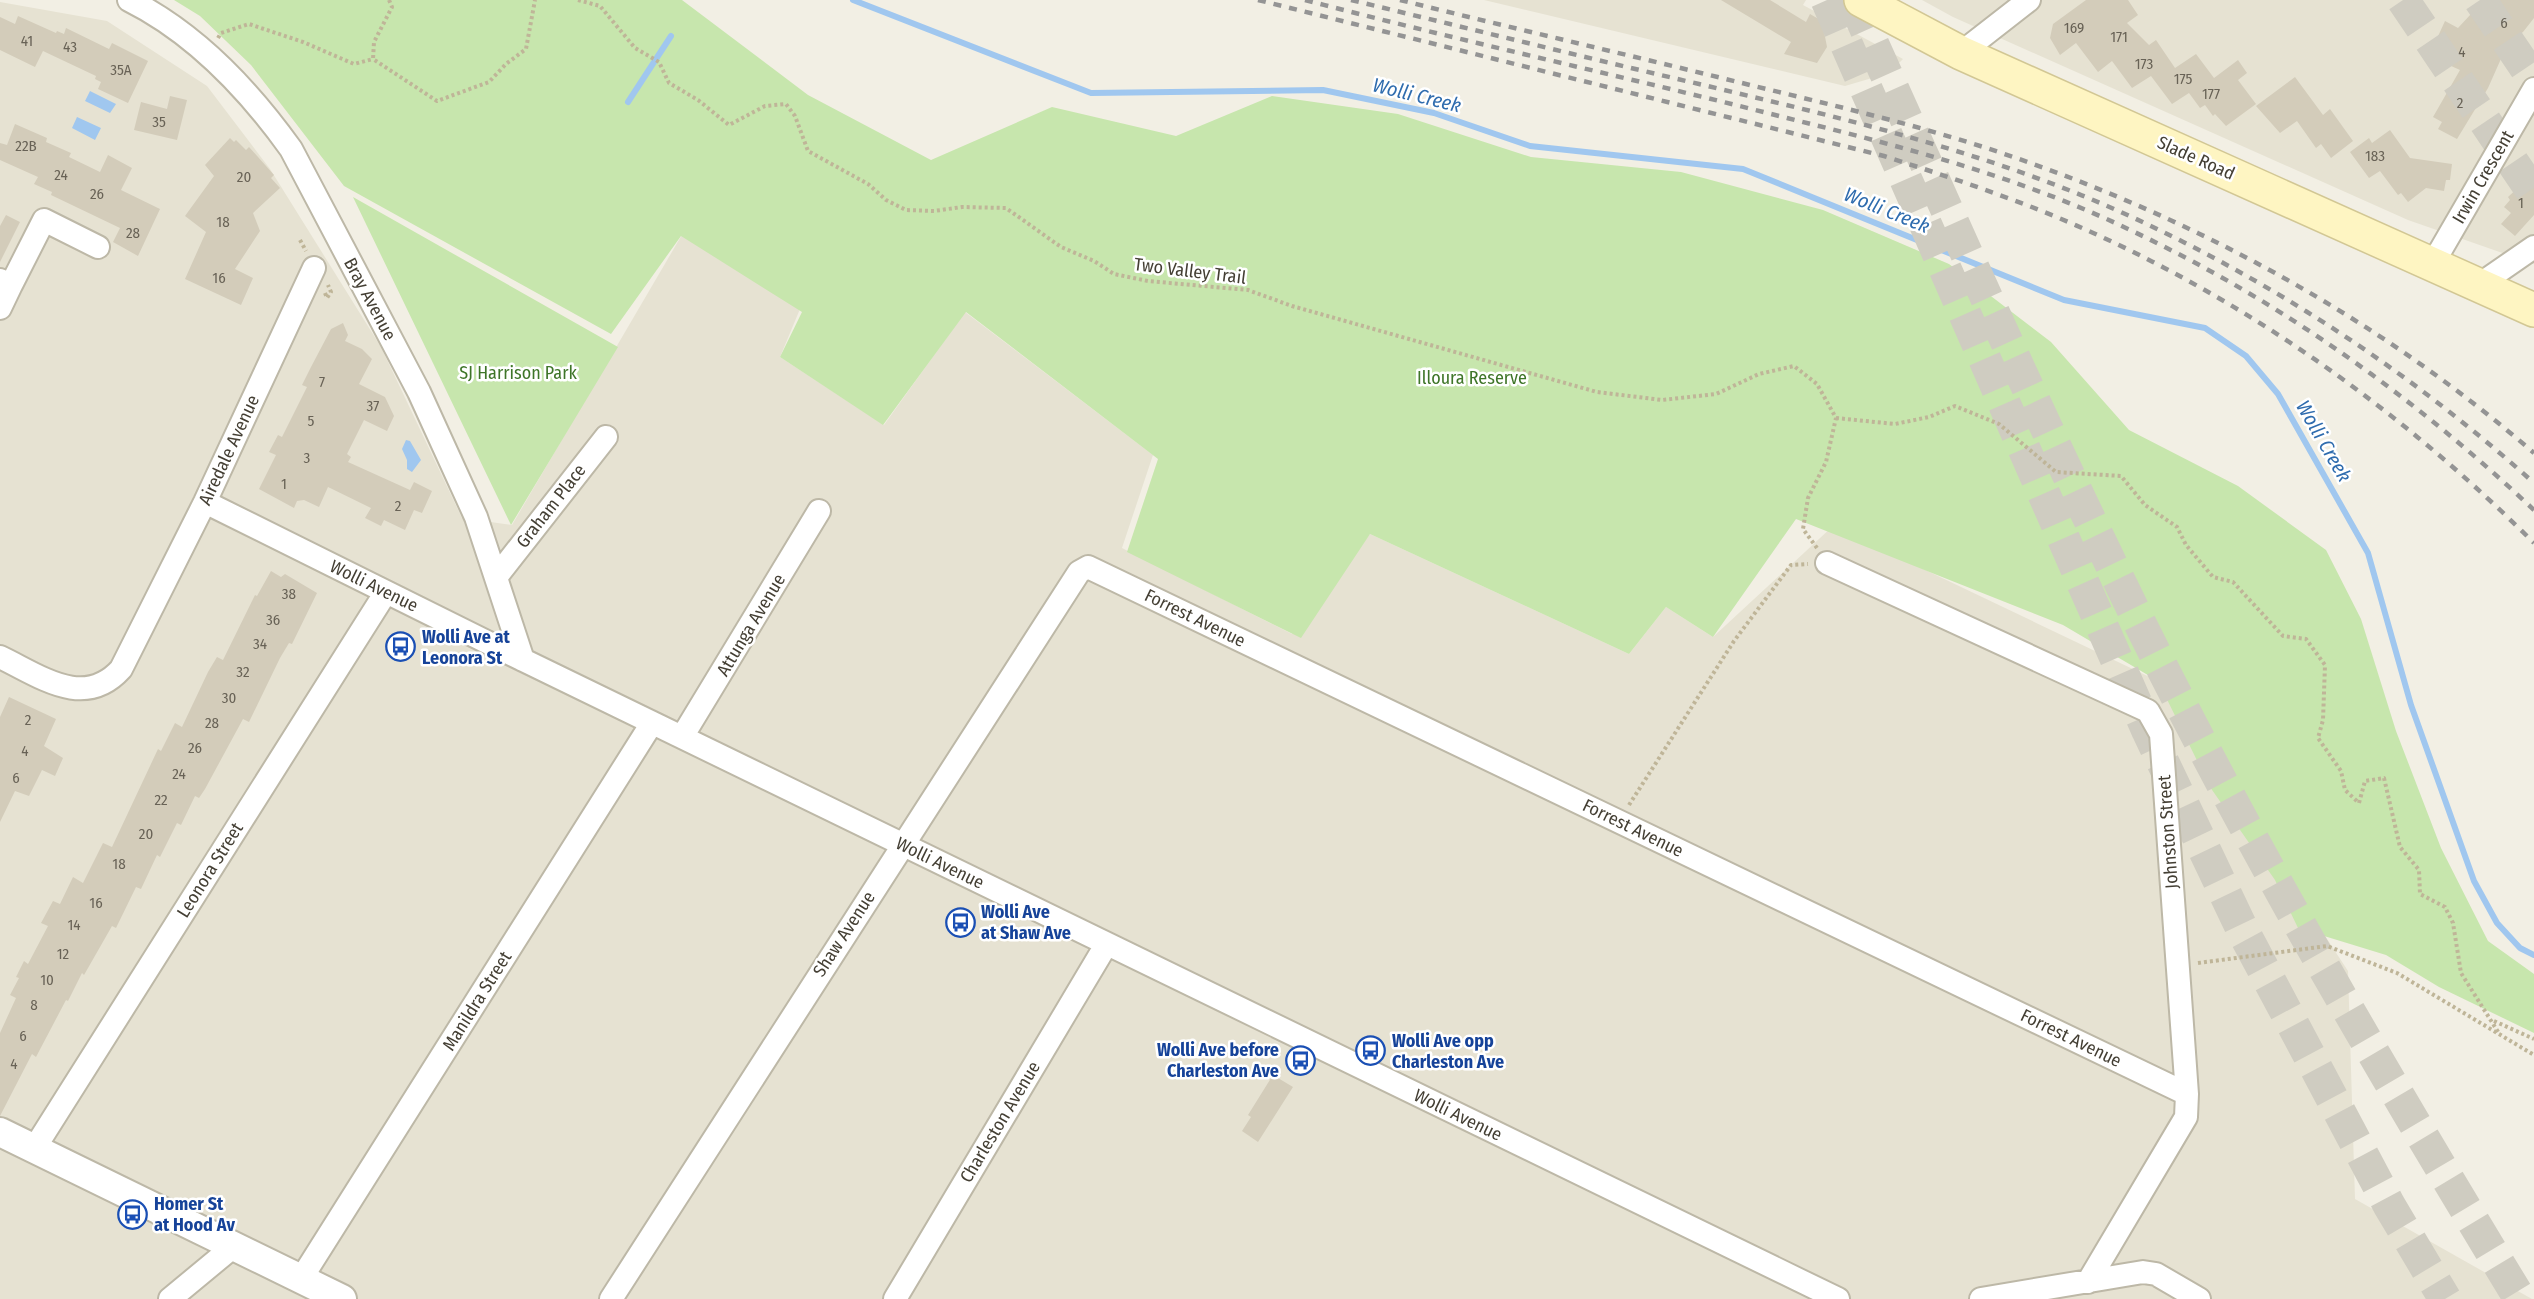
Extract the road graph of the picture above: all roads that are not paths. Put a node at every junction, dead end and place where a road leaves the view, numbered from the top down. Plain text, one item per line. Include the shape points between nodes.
1 (129, 0) edge
2 (1861, 0) edge
3 (2029, 0) edge
4 (1962, 53) junction
5 (2534, 89) edge
6 (98, 246) dead end
7 (2534, 247) edge
8 (310, 259) road end
9 (2432, 266) junction
10 (5, 283) edge
11 (2479, 285) junction
12 (0, 308) edge
13 (2534, 310) edge
14 (606, 437) dead end
15 (205, 502) junction
16 (819, 512) dead end
17 (1827, 562) road end
18 (1079, 572) joint
19 (497, 576) junction
20 (386, 592) junction
21 (0, 657) edge
22 (523, 660) junction
23 (652, 723) junction
24 (682, 737) junction
25 (902, 845) junction
26 (1106, 945) junction
27 (2187, 1094) junction
28 (0, 1132) edge
29 (34, 1149) junction
30 (234, 1246) junction
31 (301, 1279) junction
32 (2088, 1282) junction
33 (170, 1299) edge
34 (342, 1299) edge
35 (611, 1299) edge
36 (895, 1299) edge
37 (1838, 1299) edge
38 (1980, 1299) edge
39 (2199, 1299) edge

1 - 19 street, Bray Avenue via 207,53 255,103 291,149 419,392 477,517
2 - 4 main road, Slade Road
3 - 4 street
4 - 9 main road, Slade Road
5 - 9 street, Irwin Crescent
6 - 10 street via 44,220
7 - 11 street
8 - 15 street, Airedale Avenue
9 - 11 main road, Slade Road
10 - 12 street
11 - 13 main road, Slade Road
14 - 19 street, Graham Place
15 - 20 street, Wolli Avenue
15 - 21 street, Airedale Avenue via 142,631 111,679 86,690 57,683
16 - 24 street, Attunga Avenue
17 - 27 street, Johnston Street via 2148,711 2161,734
18 - 25 street, Shaw Avenue
18 - 27 street, Forrest Avenue via 1088,567 1095,570
19 - 22 street, Bray Avenue
20 - 22 street, Wolli Avenue
20 - 29 street, Leonora Street
22 - 23 street, Wolli Avenue
23 - 24 street, Wolli Avenue
23 - 31 street, Manildra Street
24 - 25 street, Wolli Avenue
25 - 26 street, Wolli Avenue
25 - 35 street, Shaw Avenue
26 - 36 street, Charleston Avenue
26 - 37 street, Wolli Avenue
27 - 32 street, Johnston Street via 2186,1117
28 - 29 street
29 - 30 street
30 - 31 street
30 - 33 street
31 - 34 street
32 - 38 street
32 - 39 street via 2143,1272 2156,1274

